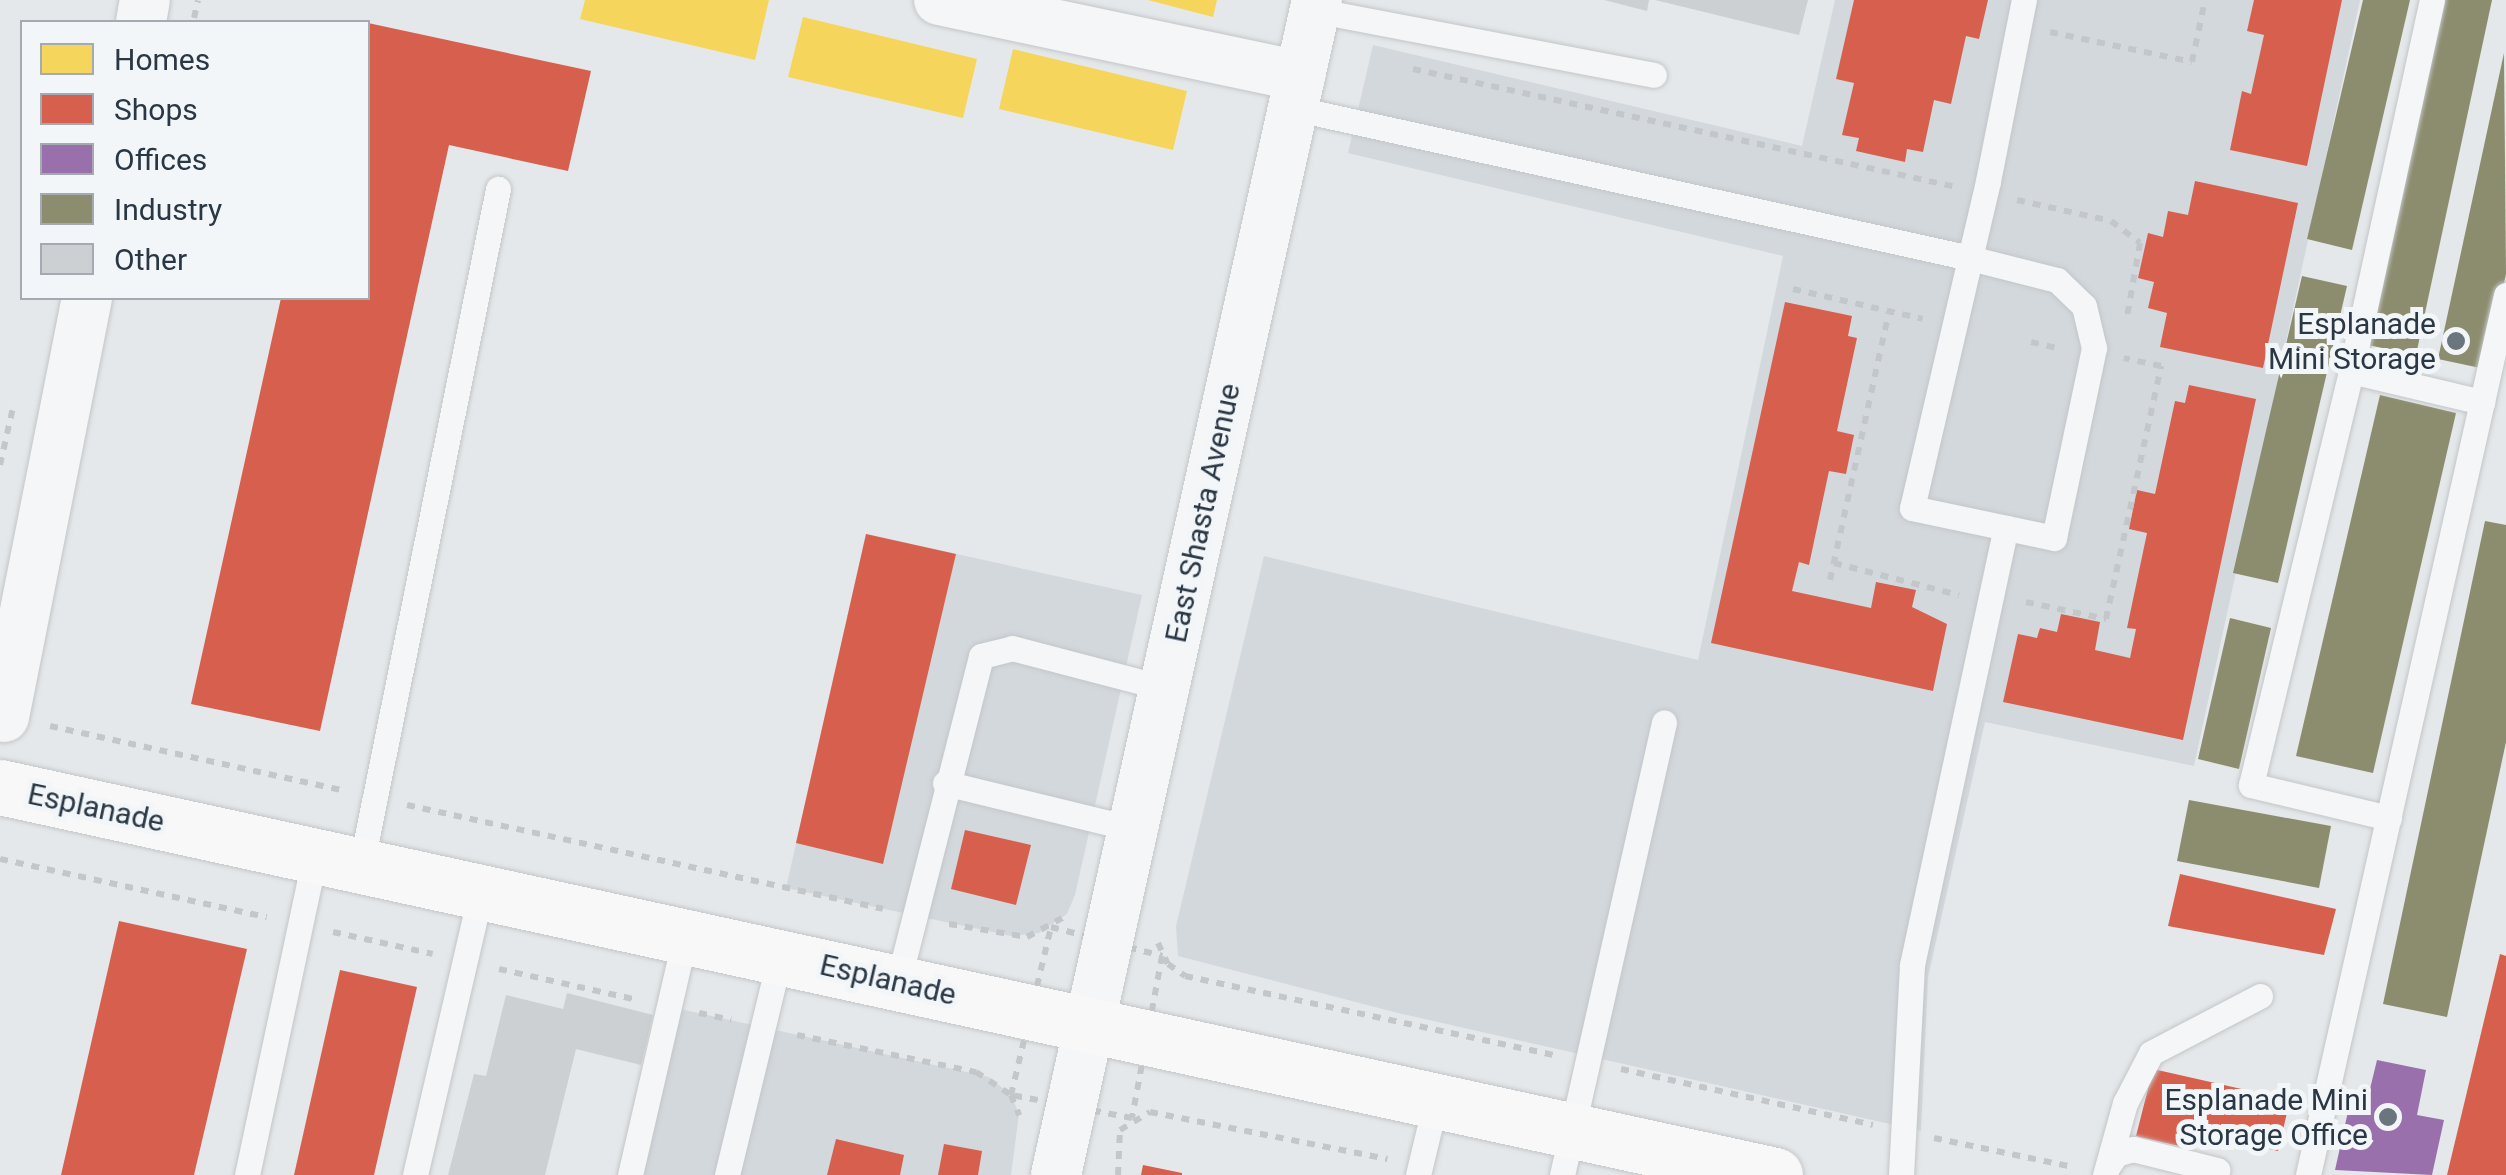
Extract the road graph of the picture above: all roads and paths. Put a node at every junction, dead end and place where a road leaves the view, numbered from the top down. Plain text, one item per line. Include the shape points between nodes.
1 (940, 0) edge
2 (2024, 0) edge
3 (2432, 0) edge
4 (1316, 5) edge
5 (1392, 64) dead end
6 (1654, 75) dead end
7 (1296, 92) junction
8 (1956, 170) dead end
9 (498, 189) dead end
10 (1970, 258) junction
11 (1793, 289) dead end
12 (2506, 295) edge
13 (87, 300) edge
14 (1888, 312) junction
15 (1928, 320) dead end
16 (2351, 372) junction
17 (2482, 402) junction
18 (2006, 528) junction
19 (1834, 563) junction
20 (1886, 577) dead end
21 (1830, 580) dead end
22 (1164, 688) junction
23 (4, 717) joint
24 (1664, 722) dead end
25 (945, 784) junction
26 (0, 787) edge
27 (375, 798) junction
28 (2388, 818) junction
29 (1133, 829) junction
30 (0, 859) edge
31 (338, 861) junction
32 (481, 892) junction
33 (1073, 903) dead end
34 (914, 916) junction
35 (300, 925) junction
36 (685, 936) junction
37 (780, 956) junction
38 (464, 961) junction
39 (1185, 976) dead end
40 (898, 982) junction
41 (2260, 996) dead end
42 (669, 1006) junction
43 (763, 1026) junction
44 (1089, 1026) junction
45 (1586, 1062) junction
46 (1660, 1078) dead end
47 (1436, 1100) junction
48 (1022, 1128) dead end
49 (1566, 1152) edge
50 (1419, 1170) edge
51 (2106, 1170) edge
52 (2216, 1170) dead end
53 (247, 1175) edge
54 (415, 1175) edge
55 (630, 1175) edge
56 (727, 1175) edge
57 (1056, 1175) edge
58 (1118, 1175) edge
59 (1775, 1175) edge
60 (1901, 1175) edge
61 (2308, 1175) edge

1 - 7 street
2 - 10 lane
3 - 16 lane
4 - 6 lane
4 - 7 street, East Shasta Avenue
5 - 8 path via 1953,186
7 - 10 lane
7 - 22 street, East Shasta Avenue
9 - 27 lane
10 - 18 lane via 1912,508
10 - 18 lane via 2057,280 2084,306 2092,325 2094,348 2054,538
11 - 14 path
12 - 17 lane
13 - 23 street
14 - 15 path
14 - 19 path
16 - 17 lane
16 - 28 lane via 2250,785
17 - 28 lane
18 - 60 lane via 1912,964
19 - 20 path
19 - 21 path
22 - 25 lane via 993,648 974,673
22 - 29 street, East Shasta Avenue
23 - 27 path
24 - 45 lane
25 - 29 lane
25 - 34 lane
26 - 31 main road, Esplanade
27 - 31 lane
27 - 34 path
28 - 61 lane
29 - 44 street, East Shasta Avenue
30 - 35 path
31 - 32 main road, Esplanade
31 - 35 lane
32 - 36 main road, Esplanade
32 - 38 lane
33 - 34 path via 1060,922 1026,937
34 - 40 lane
35 - 38 path
35 - 53 lane
36 - 37 main road, Esplanade
36 - 42 lane
37 - 40 main road, Esplanade
37 - 43 lane
38 - 42 path
38 - 54 lane
39 - 45 path
40 - 44 main road, Esplanade
41 - 51 lane via 2151,1053 2126,1103
42 - 43 path
42 - 55 lane
43 - 48 path via 976,1072 1011,1095
43 - 56 lane
44 - 47 main road, Esplanade
44 - 57 street, East Shasta Avenue
45 - 46 path
45 - 49 lane
47 - 49 main road, Esplanade
47 - 50 lane
49 - 59 main road, Esplanade
50 - 58 path via 1150,1112 1120,1130
51 - 52 lane via 2116,1154 2133,1149

